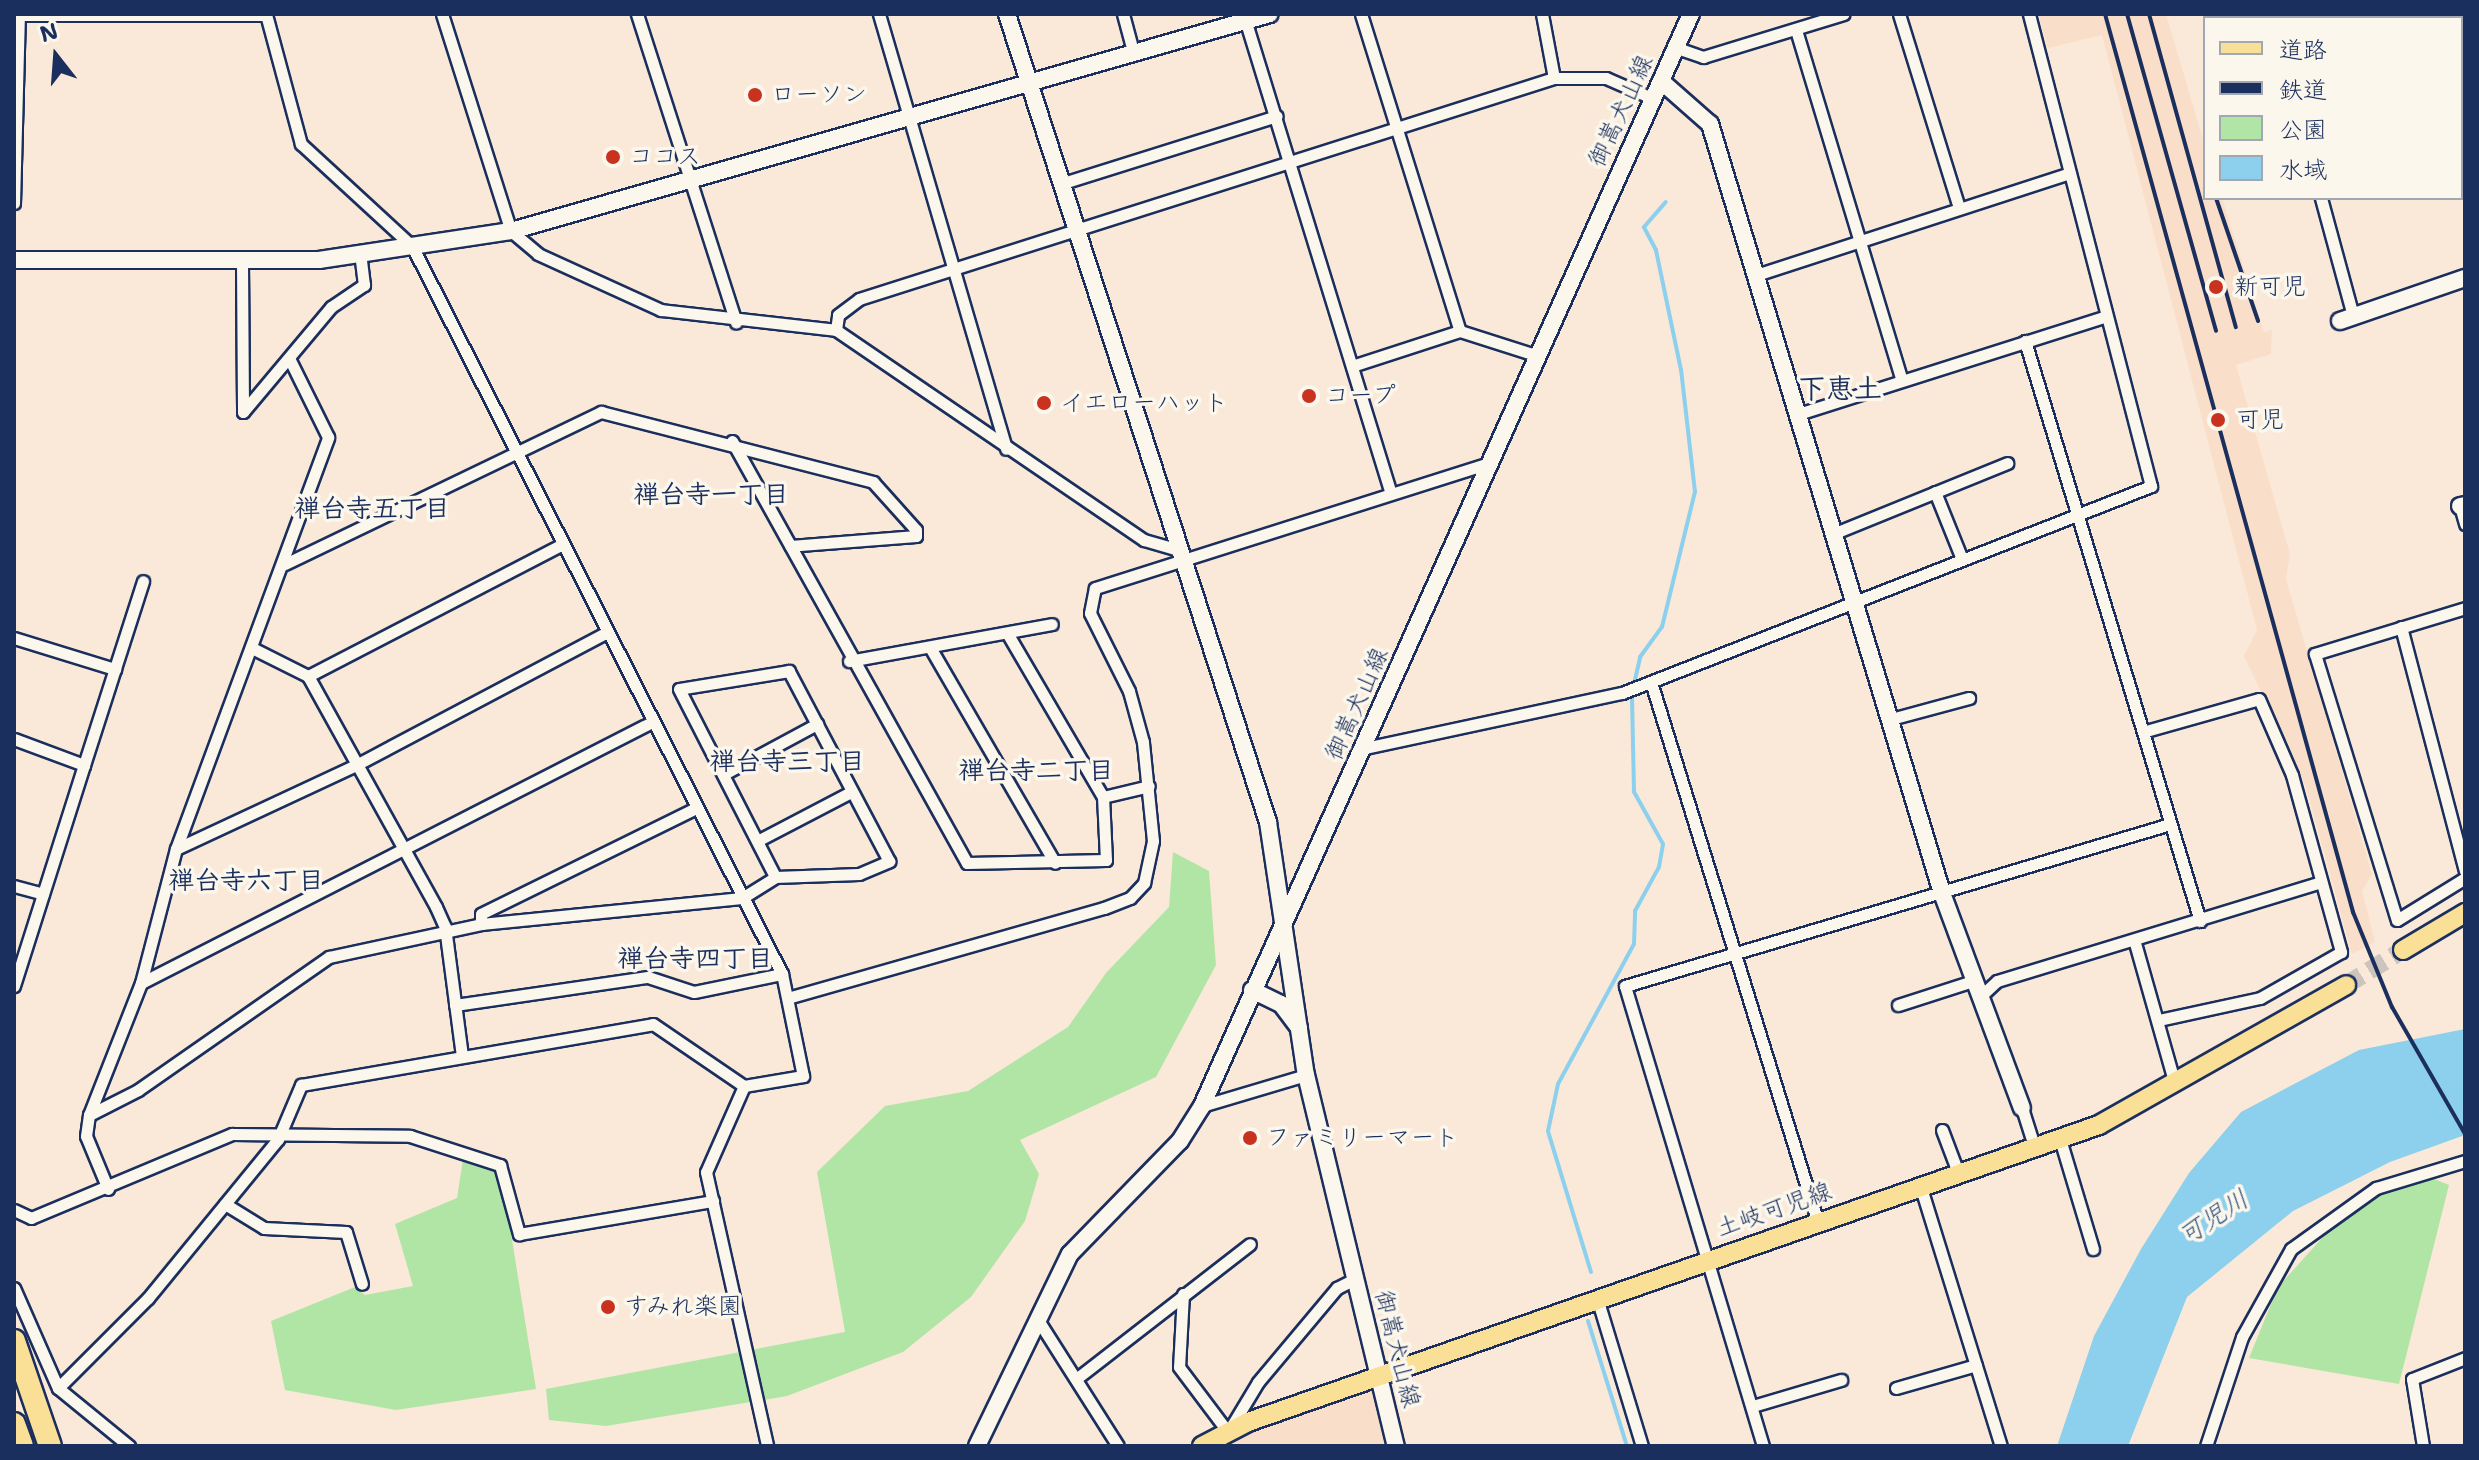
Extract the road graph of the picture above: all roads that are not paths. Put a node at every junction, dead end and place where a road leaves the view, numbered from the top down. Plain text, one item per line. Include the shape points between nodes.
1 (266, 14) edge
2 (442, 14) edge
3 (637, 14) edge
4 (879, 14) edge
5 (1007, 14) edge
6 (1123, 14) edge
7 (1270, 14) edge
8 (1361, 14) edge
9 (1542, 14) edge
10 (1844, 14) edge
11 (1899, 14) edge
12 (2029, 14) edge
13 (17, 15) edge
14 (1690, 15) edge
15 (1244, 18) edge
16 (1796, 30) junction
17 (1677, 48) junction
18 (1134, 55) junction
19 (1554, 78) junction
20 (1661, 81) junction
21 (1030, 87) junction
22 (1652, 98) junction
23 (1277, 116) junction
24 (911, 120) junction
25 (1401, 130) junction
26 (15, 143) edge
27 (1290, 164) junction
28 (2069, 173) junction
29 (688, 182) junction
30 (1060, 184) junction
31 (2321, 200) edge
32 (14, 203) edge
33 (1959, 208) junction
34 (1074, 230) junction
35 (511, 231) junction
36 (1859, 239) junction
37 (412, 246) junction
38 (360, 254) junction
39 (14, 260) edge
40 (242, 263) junction
41 (956, 268) junction
42 (1756, 275) junction
43 (2465, 278) edge
44 (2104, 317) junction
45 (2347, 318) joint
46 (736, 323) junction
47 (836, 330) junction
48 (1460, 331) junction
49 (2025, 341) junction
50 (1535, 355) junction
51 (290, 360) junction
52 (1352, 366) junction
53 (1902, 380) junction
54 (1798, 414) junction
55 (732, 441) junction
56 (1006, 449) junction
57 (513, 454) junction
58 (1489, 463) junction
59 (2007, 463) dead end
60 (1390, 490) junction
61 (1935, 492) junction
62 (2463, 506) edge
63 (2075, 516) junction
64 (2465, 524) edge
65 (1835, 533) junction
66 (561, 545) junction
67 (790, 546) junction
68 (1178, 553) junction
69 (1962, 559) junction
70 (285, 564) junction
71 (143, 581) dead end
72 (1856, 601) junction
73 (2465, 608) edge
74 (1052, 624) dead end
75 (2401, 627) junction
76 (605, 633) junction
77 (1009, 636) junction
78 (14, 638) edge
79 (254, 649) junction
80 (931, 649) junction
81 (849, 661) junction
82 (115, 669) junction
83 (308, 676) junction
84 (1651, 682) junction
85 (1969, 698) dead end
86 (1891, 719) junction
87 (650, 723) junction
88 (817, 724) junction
89 (2146, 731) junction
90 (14, 739) edge
91 (1365, 748) junction
92 (84, 765) junction
93 (356, 765) junction
94 (724, 774) junction
95 (1149, 786) junction
96 (851, 792) junction
97 (1103, 797) junction
98 (694, 809) junction
99 (2170, 824) junction
100 (759, 840) junction
101 (404, 847) junction
102 (176, 849) junction
103 (1055, 863) junction
104 (2465, 871) edge
105 (775, 877) junction
106 (2465, 878) edge
107 (2321, 882) junction
108 (14, 886) edge
109 (1942, 893) junction
110 (43, 894) junction
111 (742, 898) junction
112 (1285, 908) junction
113 (2465, 913) edge
114 (2200, 921) junction
115 (481, 924) junction
116 (445, 927) junction
117 (2135, 943) junction
118 (2403, 950) tunnel mouth
119 (1731, 957) junction
120 (782, 974) junction
121 (141, 983) junction
122 (2346, 985) tunnel mouth
123 (14, 986) edge
124 (1980, 987) junction
125 (1252, 990) junction
126 (791, 997) junction
127 (455, 1005) junction
128 (1898, 1005) dead end
129 (2159, 1020) junction
130 (1301, 1030) junction
131 (462, 1056) junction
132 (1306, 1075) junction
133 (2174, 1081) junction
134 (744, 1086) junction
135 (1202, 1106) junction
136 (2022, 1108) joint
137 (89, 1115) junction
138 (1942, 1130) dead end
139 (278, 1139) junction
140 (2060, 1139) junction
141 (2035, 1149) junction
142 (2465, 1161) edge
143 (1959, 1175) junction
144 (1921, 1188) junction
145 (108, 1189) junction
146 (713, 1201) junction
147 (225, 1204) junction
148 (14, 1210) edge
149 (1817, 1220) junction
150 (1250, 1244) dead end
151 (2093, 1249) dead end
152 (1705, 1259) junction
153 (1355, 1279) junction
154 (362, 1284) dead end
155 (14, 1288) edge
156 (1183, 1294) junction
157 (1597, 1298) junction
158 (1038, 1320) junction
159 (14, 1341) edge
160 (2465, 1358) edge
161 (1976, 1365) junction
162 (1383, 1375) junction
163 (1076, 1379) junction
164 (1841, 1380) dead end
165 (58, 1388) junction
166 (1896, 1388) dead end
167 (1753, 1406) junction
168 (14, 1424) edge
169 (1228, 1432) junction
170 (22, 1446) edge
171 (50, 1446) edge
172 (129, 1446) edge
173 (767, 1446) edge
174 (977, 1446) edge
175 (1118, 1446) edge
176 (1202, 1446) edge
177 (1396, 1446) edge
178 (1642, 1446) edge
179 (1763, 1446) edge
180 (2001, 1446) edge
181 (2206, 1446) edge
182 (2423, 1446) edge

1 - 13 street
1 - 37 street via 301,144
2 - 35 street
3 - 29 street
4 - 24 street
5 - 21 street
6 - 18 street
7 - 15 street
8 - 25 street
9 - 19 street
10 - 16 street
11 - 33 street
12 - 28 street
13 - 26 street
14 - 17 street, 御嵩犬山線
15 - 18 street
15 - 23 street
16 - 17 street via 1703,57
16 - 36 street
17 - 20 street, 御嵩犬山線
18 - 21 street
19 - 22 street via 1606,78
19 - 25 street
20 - 22 street, 御嵩犬山線
20 - 42 street via 1710,124
21 - 24 street
21 - 30 street
22 - 50 street, 御嵩犬山線
23 - 27 street
23 - 30 street
24 - 29 street
24 - 41 street
25 - 27 street
25 - 48 street
26 - 32 street
27 - 34 street
27 - 52 street
28 - 33 street
28 - 44 street
29 - 35 street
29 - 46 street
30 - 34 street
31 - 45 street
33 - 36 street
34 - 41 street
34 - 68 street
35 - 37 street
35 - 46 street via 538,254 608,289 661,310
36 - 42 street
36 - 53 street
37 - 38 street
37 - 57 street
38 - 40 street
38 - 51 street via 364,285 331,307
39 - 40 street
40 - 51 street via 237,411
41 - 47 street via 859,299 838,315
41 - 56 street
42 - 54 street
43 - 45 street
44 - 49 street
44 - 63 street via 2151,486
46 - 47 street
47 - 56 street
48 - 50 street
48 - 52 street
49 - 53 street
49 - 63 street
50 - 58 street, 御嵩犬山線
51 - 70 street via 328,437
52 - 60 street
53 - 54 street
54 - 65 street
55 - 57 street via 601,412
55 - 67 street
55 - 67 street via 873,482 916,530 916,536
56 - 68 street via 1144,540
57 - 66 street
57 - 70 street
58 - 60 street
58 - 91 street, 御嵩犬山線
59 - 61 street
60 - 68 street
61 - 65 street
61 - 69 street
62 - 64 street
63 - 69 street
63 - 89 street
65 - 72 street
66 - 76 street
66 - 83 street
67 - 81 street
68 - 95 street via 1095,588 1089,602 1137,713
68 - 112 street via 1268,822
69 - 72 street
70 - 79 street
71 - 82 street
72 - 84 street
72 - 86 street
73 - 75 street
74 - 77 street
75 - 104 street
75 - 106 street via 2315,654 2397,920
76 - 87 street
76 - 93 street
77 - 80 street
77 - 97 street
78 - 82 street
79 - 83 street
79 - 102 street
80 - 81 street
80 - 103 street
81 - 103 street via 967,863
82 - 92 street
83 - 93 street
84 - 91 street via 1622,693
84 - 119 street
85 - 86 street
86 - 109 street
87 - 98 street
87 - 101 street
88 - 94 street
88 - 94 street via 789,671 679,689
88 - 96 street
89 - 99 street
89 - 107 street via 2259,699 2292,775
90 - 92 street
91 - 112 street, 御嵩犬山線
92 - 110 street
93 - 101 street
93 - 102 street
94 - 100 street
95 - 97 street
95 - 126 street via 1151,864 1130,898
96 - 100 street
96 - 105 street via 889,861 859,874
97 - 103 street via 1106,860
98 - 111 street
98 - 115 street via 481,914
99 - 109 street
99 - 114 street
100 - 105 street
101 - 116 street
101 - 121 street
102 - 121 street
105 - 111 street
107 - 114 street
107 - 129 street via 2341,952 2260,998
108 - 110 street
109 - 119 street
109 - 124 street
110 - 123 street
111 - 115 street
111 - 120 street
112 - 125 street
112 - 130 street, 御嵩犬山線
113 - 118 main road
114 - 117 street
115 - 116 street
116 - 127 street
116 - 137 street via 329,957 138,1090
117 - 124 street
117 - 129 street
119 - 149 street
119 - 152 street via 1625,986
120 - 126 street
120 - 127 street via 694,992 648,977
121 - 137 street
122 - 133 main road, 土岐可児線
124 - 128 street
124 - 136 street
125 - 130 street via 1281,1004
125 - 135 street
126 - 134 street via 803,1076
127 - 131 street
129 - 133 street
130 - 132 street, 御嵩犬山線
131 - 134 street via 653,1024
131 - 139 street via 301,1085
132 - 135 street
132 - 153 street, 御嵩犬山線
133 - 140 main road, 土岐可児線
134 - 146 street via 706,1172
135 - 158 street via 1180,1141 1070,1254
136 - 141 street
137 - 145 street via 86,1136
138 - 143 street
139 - 145 street via 232,1134
139 - 146 street via 410,1136 500,1165 519,1234
139 - 147 street
140 - 141 main road, 土岐可児線
140 - 151 street
141 - 143 main road, 土岐可児線
142 - 181 street via 2376,1188 2291,1249 2242,1337
143 - 144 main road, 土岐可児線
144 - 149 main road, 土岐可児線
144 - 161 street
145 - 148 street via 31,1218 21,1219
146 - 173 street
147 - 154 street via 264,1228 346,1232
147 - 165 street via 148,1298
149 - 152 main road, 土岐可児線
150 - 156 street
152 - 157 main road, 土岐可児線
152 - 167 street
153 - 162 street, 御嵩犬山線
153 - 169 street via 1337,1288 1258,1382
155 - 165 street
156 - 163 street
156 - 169 street via 1179,1367
157 - 162 main road, 土岐可児線
157 - 178 street
158 - 163 street
158 - 174 street
159 - 171 highway
160 - 182 street via 2412,1379
161 - 166 street
161 - 180 street
162 - 169 main road, 土岐可児線
162 - 177 street, 御嵩犬山線
163 - 175 street
164 - 167 street
165 - 172 street
167 - 179 street
168 - 170 highway
169 - 176 main road, 土岐可児線

